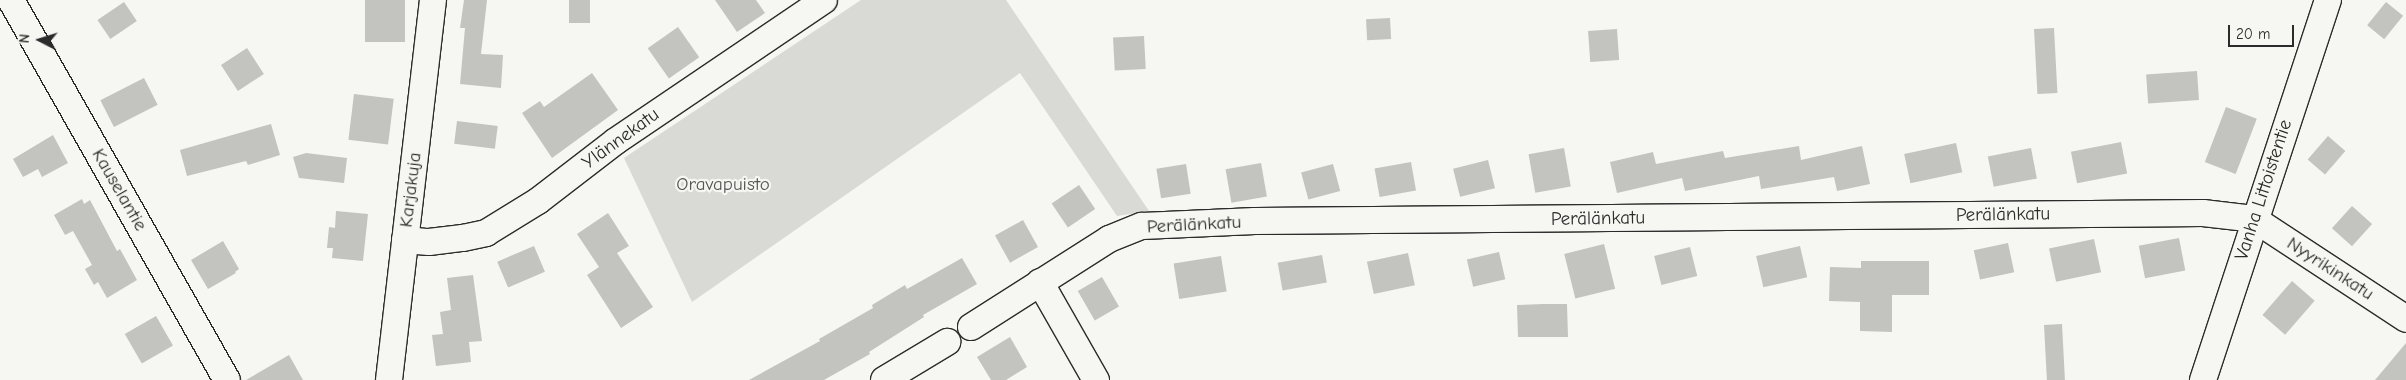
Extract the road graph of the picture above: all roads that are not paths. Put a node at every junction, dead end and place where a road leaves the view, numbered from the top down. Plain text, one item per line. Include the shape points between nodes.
1 (11, 0) edge
2 (433, 0) edge
3 (824, 0) edge
4 (2328, 0) edge
5 (2254, 219) junction
6 (405, 240) junction
7 (1040, 282) junction
8 (2406, 319) edge
9 (970, 327) dead end
10 (948, 342) dead end
11 (227, 380) edge
12 (389, 380) edge
13 (884, 380) edge
14 (1096, 380) edge
15 (2203, 380) edge

1 - 11 street, Kauselantie
2 - 6 street, Karjakuja
3 - 6 street, Ylännekatu via 486,233 429,242
4 - 5 street, Vanha Littoistentie
5 - 7 street, Perälänkatu via 2203,213 1255,221 1142,226 1109,239
5 - 8 street, Nyyrikinkatu
5 - 15 street, Vanha Littoistentie
6 - 12 street, Karjakuja
7 - 9 street, Perälänkatu
7 - 14 street
10 - 13 street

